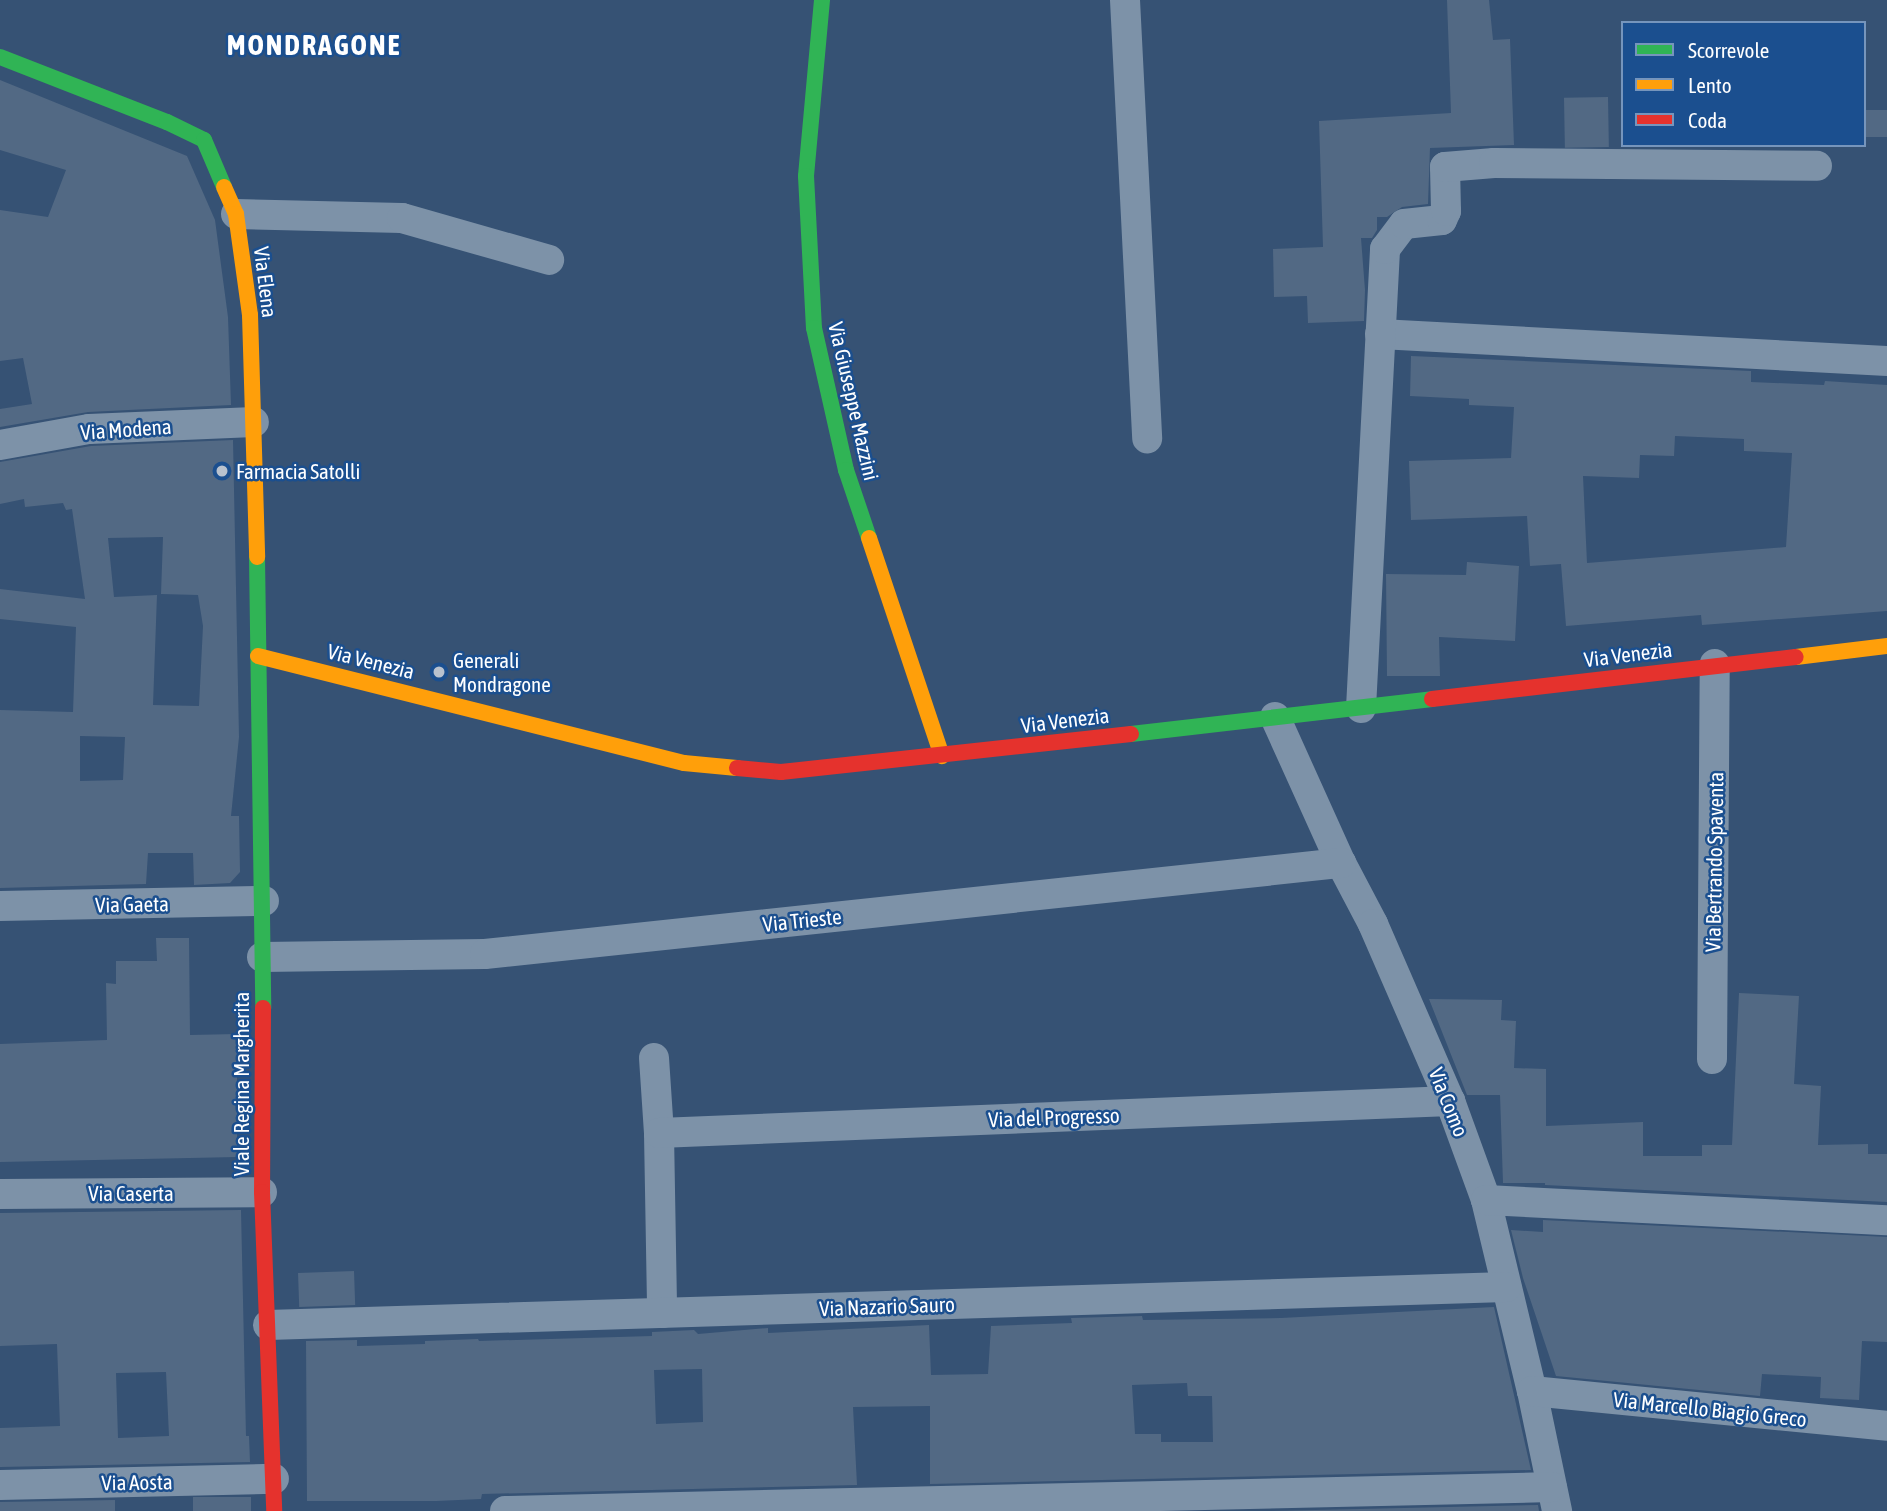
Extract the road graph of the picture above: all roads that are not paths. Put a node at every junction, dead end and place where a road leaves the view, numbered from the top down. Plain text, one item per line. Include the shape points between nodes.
1 (822, 0) edge
2 (1125, 0) edge
3 (0, 57) edge
4 (1817, 166) dead end
5 (236, 214) junction
6 (549, 260) dead end
7 (1380, 334) junction
8 (1887, 361) edge
9 (254, 422) junction
10 (1147, 438) dead end
11 (0, 445) edge
12 (1887, 646) edge
13 (258, 656) junction
14 (1716, 664) junction
15 (1361, 708) junction
16 (1275, 717) junction
17 (942, 756) junction
18 (1341, 863) junction
19 (264, 901) junction
20 (0, 906) edge
21 (262, 957) junction
22 (654, 1058) dead end
23 (1712, 1059) dead end
24 (1450, 1101) junction
25 (659, 1133) junction
26 (262, 1192) junction
27 (0, 1194) edge
28 (1486, 1200) junction
29 (1887, 1220) edge
30 (1506, 1287) junction
31 (662, 1313) junction
32 (268, 1325) junction
33 (1532, 1391) junction
34 (1887, 1426) edge
35 (274, 1479) junction
36 (0, 1485) edge
37 (1554, 1499) edge
38 (274, 1511) edge
39 (505, 1511) edge

1 - 17 street, Via Giuseppe Mazzini via 806,176 814,328 846,470
2 - 10 street
3 - 5 street, Via Elena via 204,140
4 - 7 street via 1494,163 1445,167 1446,211 1441,220 1404,224 1385,249
5 - 6 street via 402,218
5 - 9 street, Via Elena via 250,315
7 - 8 street
7 - 15 street
9 - 11 street, Via Modena via 89,429
9 - 13 street, Via Elena
12 - 14 street, Via Venezia
13 - 17 street, Via Venezia via 684,763 781,772
13 - 19 street, Viale Regina Margherita
14 - 15 street, Via Venezia
14 - 23 street, Via Bertrando Spaventa
15 - 16 street, Via Venezia
16 - 17 street, Via Venezia
16 - 18 street, Via Como
18 - 21 street, Via Trieste via 485,954
18 - 24 street, Via Como via 1373,924
19 - 20 street, Via Gaeta
19 - 21 street, Viale Regina Margherita
21 - 26 street, Viale Regina Margherita
22 - 25 street
24 - 25 street, Via del Progresso
24 - 28 street, Via Como
25 - 31 street
26 - 27 street, Via Caserta
26 - 32 street, Viale Regina Margherita
28 - 29 street
28 - 30 street, Via Como
30 - 31 street, Via Nazario Sauro
30 - 33 street, Via Como
31 - 32 street, Via Nazario Sauro
32 - 35 street, Viale Regina Margherita
33 - 34 street, Via Marcello Biagio Greco
33 - 37 street, Via Como
35 - 36 street, Via Aosta
35 - 38 street, Viale Regina Margherita
37 - 39 street

